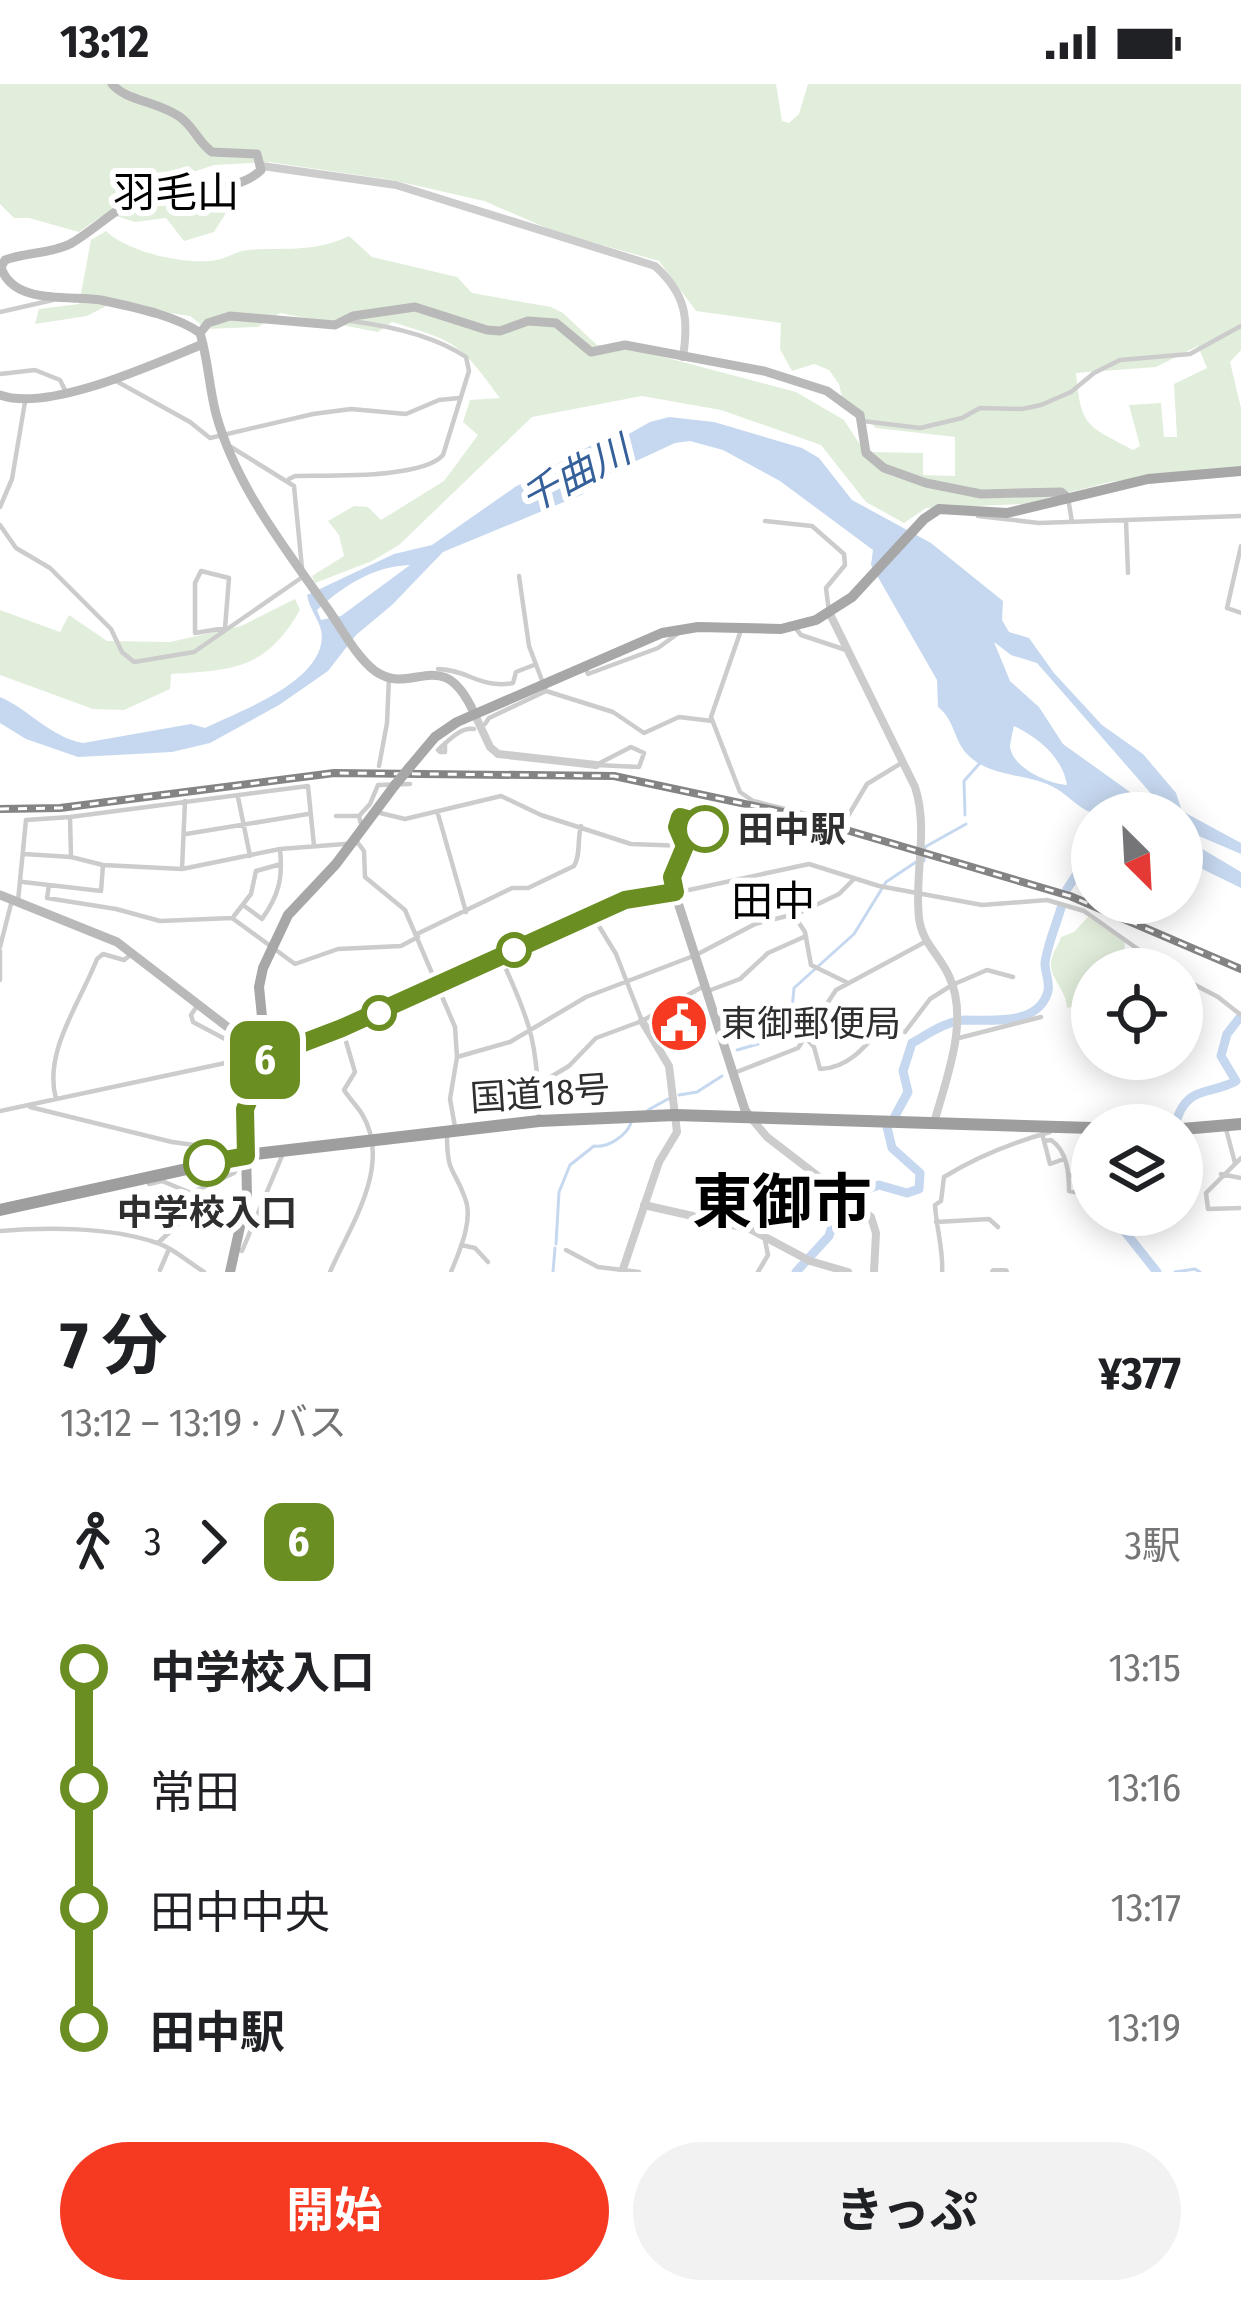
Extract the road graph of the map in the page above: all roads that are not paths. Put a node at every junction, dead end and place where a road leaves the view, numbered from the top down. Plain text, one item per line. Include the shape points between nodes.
1 (112, 84) edge
2 (262, 166) junction
3 (53, 299) junction
4 (0, 312) edge
5 (345, 321) junction
6 (1241, 326) edge
7 (201, 338) junction
8 (683, 357) junction
9 (0, 374) edge
10 (116, 381) junction
11 (66, 392) junction
12 (0, 394) edge
13 (25, 398) junction
14 (462, 398) junction
15 (862, 421) junction
16 (225, 440) junction
17 (1241, 471) edge
18 (288, 480) junction
19 (1068, 498) junction
20 (0, 507) edge
21 (944, 508) junction
22 (1241, 515) edge
23 (766, 520) dead end
24 (1126, 520) junction
25 (1072, 522) junction
26 (0, 525) edge
27 (1241, 546) edge
28 (1129, 573) dead end
29 (519, 575) dead end
30 (307, 579) junction
31 (1241, 613) edge
32 (830, 614) junction
33 (795, 627) junction
34 (225, 628) junction
35 (742, 628) junction
36 (846, 650) junction
37 (535, 664) junction
38 (438, 669) dead end
39 (388, 677) junction
40 (544, 688) junction
41 (474, 713) junction
42 (712, 721) junction
43 (485, 724) dead end
44 (474, 729) dead end
45 (445, 743) dead end
46 (903, 762) junction
47 (609, 763) junction
48 (596, 765) joint
49 (379, 766) dead end
50 (410, 784) dead end
51 (238, 796) junction
52 (185, 801) junction
53 (375, 812) junction
54 (437, 812) junction
55 (308, 814) junction
56 (336, 816) dead end
57 (70, 817) junction
58 (361, 822) junction
59 (244, 824) junction
60 (581, 826) junction
61 (186, 834) junction
62 (352, 842) junction
63 (314, 845) junction
64 (685, 846) junction
65 (280, 849) junction
66 (24, 854) junction
67 (250, 856) junction
68 (71, 857) junction
69 (281, 864) junction
70 (103, 865) junction
71 (182, 869) junction
72 (854, 878) junction
73 (23, 882) junction
74 (49, 884) junction
75 (675, 892) junction
76 (919, 894) junction
77 (0, 895) edge
78 (243, 904) junction
79 (9, 905) edge
80 (466, 912) junction
81 (592, 914) junction
82 (793, 914) junction
83 (232, 918) junction
84 (417, 936) junction
85 (806, 936) junction
86 (926, 942) junction
87 (271, 946) junction
88 (1136, 948) edge
89 (0, 949) edge
90 (133, 953) junction
91 (696, 955) junction
92 (500, 956) junction
93 (1013, 977) dead end
94 (0, 980) edge
95 (627, 982) junction
96 (846, 982) junction
97 (952, 985) junction
98 (438, 986) junction
99 (706, 989) junction
100 (1203, 989) edge
101 (198, 1005) junction
102 (1241, 1015) edge
103 (1041, 1017) dead end
104 (642, 1021) junction
105 (342, 1028) junction
106 (532, 1028) junction
107 (806, 1039) junction
108 (955, 1039) junction
109 (266, 1048) junction
110 (457, 1057) junction
111 (733, 1073) junction
112 (539, 1084) junction
113 (56, 1099) junction
114 (24, 1106) junction
115 (0, 1111) edge
116 (676, 1115) junction
117 (750, 1117) junction
118 (539, 1121) junction
119 (933, 1124) junction
120 (1241, 1124) edge
121 (1226, 1126) junction
122 (1203, 1128) edge
123 (451, 1129) junction
124 (1071, 1132) edge
125 (1046, 1135) junction
126 (369, 1139) junction
127 (285, 1150) junction
128 (207, 1156) junction
129 (241, 1157) junction
130 (1064, 1159) junction
131 (1238, 1161) edge
132 (1221, 1174) junction
133 (1069, 1176) joint
134 (1241, 1178) edge
135 (149, 1184) dead end
136 (1071, 1191) edge
137 (191, 1193) junction
138 (144, 1202) dead end
139 (644, 1205) junction
140 (1241, 1208) edge
141 (0, 1210) edge
142 (182, 1214) junction
143 (936, 1222) junction
144 (212, 1223) dead end
145 (178, 1224) junction
146 (998, 1227) dead end
147 (246, 1228) junction
148 (0, 1231) edge
149 (763, 1234) junction
150 (158, 1243) junction
151 (461, 1245) junction
152 (170, 1250) junction
153 (566, 1250) dead end
154 (488, 1262) dead end
155 (160, 1270) edge
156 (622, 1271) edge
157 (204, 1272) edge
158 (230, 1272) edge
159 (330, 1272) edge
160 (451, 1272) edge
161 (639, 1272) edge
162 (758, 1272) edge
163 (848, 1272) edge
164 (874, 1272) edge
165 (942, 1272) edge
166 (994, 1272) edge
167 (1005, 1272) edge

1 - 2 main road via 127,98 148,99 178,116 212,152 253,152
2 - 3 main road via 238,182 148,194 70,244 2,263 13,285
2 - 8 street via 397,185 655,266 687,315
3 - 4 street
3 - 7 main road via 104,301 187,325
5 - 7 main road via 230,316 208,323
5 - 8 main road via 415,307 487,330 556,323 590,352 625,345
5 - 14 street via 450,346 466,357
6 - 15 street via 1190,354 1120,360 1041,405 980,408 920,428
7 - 10 main road
7 - 16 main road
8 - 15 main road via 794,378 827,391
9 - 11 street via 35,370 60,380
10 - 11 main road
10 - 16 street
11 - 13 main road
12 - 13 main road
13 - 20 street
14 - 16 street via 406,414 314,414
14 - 18 street via 436,463
15 - 19 main road via 866,453 884,468 981,494 1058,491
16 - 18 street
16 - 30 main road via 266,523
17 - 19 main road via 1148,478
18 - 30 street
19 - 21 main road via 1000,513
19 - 25 street
21 - 25 street
21 - 32 main road
22 - 24 street
23 - 32 street via 812,526 844,554 844,568 826,588
24 - 25 street
24 - 28 street
26 - 34 street via 111,629 134,662 194,652
27 - 31 street via 1227,608
29 - 37 street
30 - 34 street
30 - 39 main road via 374,670
32 - 33 main road
32 - 36 street
33 - 35 main road
33 - 36 street
34 - 34 street via 195,633 201,571 229,578
35 - 40 main road via 683,628
35 - 42 street
36 - 46 street
37 - 38 street via 513,682 488,686
37 - 40 street
39 - 41 main road via 446,678
39 - 49 street
40 - 41 main road
40 - 42 street via 613,712 644,733 679,717
40 - 43 street
41 - 48 street via 498,754
41 - 53 main road, bridge via 436,737
42 - 46 street via 740,792 834,822 844,821 867,784
44 - 45 street
46 - 76 street via 921,810
47 - 47 street via 631,747 644,753 634,769
47 - 48 street
50 - 58 street via 378,784
51 - 52 street
51 - 55 street via 308,786
51 - 59 street
52 - 57 street
52 - 61 street
53 - 54 street via 405,819
53 - 58 main road
54 - 60 street via 500,796
54 - 80 street
55 - 59 street
55 - 63 street
56 - 58 street
57 - 66 street via 26,820
57 - 68 street
58 - 62 main road
59 - 61 street
59 - 67 street
60 - 64 street via 631,844
60 - 80 street via 574,866
61 - 71 street
62 - 63 street
62 - 84 street via 364,851 365,877 399,902
62 - 87 main road
63 - 65 street
64 - 64 street via 677,827 680,817 705,829
64 - 75 main road via 672,877
65 - 67 street
65 - 69 street
66 - 68 street
66 - 73 street
67 - 71 street
68 - 70 street
69 - 78 street via 256,871
69 - 78 street via 278,895 262,919
70 - 71 street
70 - 74 street via 101,891
72 - 75 street via 809,864
72 - 76 street
72 - 82 street via 839,894
73 - 74 street
73 - 79 street
74 - 83 street via 47,898 68,904 160,921
75 - 81 main road
75 - 91 main road
76 - 86 street
76 - 88 street via 998,907 1059,903
77 - 79 main road
78 - 83 street
79 - 89 street
79 - 90 main road via 101,933
80 - 84 street
81 - 92 main road
81 - 95 street
82 - 85 street
82 - 91 street
83 - 87 street
84 - 87 street via 401,946 338,949 295,964
84 - 98 street
85 - 96 street via 811,965
85 - 99 street via 768,953 740,979
86 - 96 street
86 - 97 street
87 - 109 main road via 259,982
89 - 94 street
90 - 101 main road
90 - 113 street via 97,959 56,1051
91 - 95 street
91 - 99 main road
92 - 98 main road
92 - 106 street
93 - 97 street via 987,970
95 - 104 street
95 - 106 street
96 - 107 street
97 - 107 street via 905,1032 883,1025 842,1066 820,1069
97 - 108 street
98 - 105 main road
98 - 110 street
99 - 104 street
99 - 111 main road
100 - 102 street
101 - 109 main road
101 - 113 street via 192,1021 242,1048 245,1058
103 - 108 street
104 - 112 street via 596,1038
104 - 116 street via 669,1066
105 - 109 main road
105 - 126 street via 355,1072 344,1090
106 - 110 street
106 - 112 street
107 - 111 street
108 - 119 street
109 - 129 main road via 245,1109
110 - 123 street
111 - 117 main road
112 - 118 street
113 - 114 street
114 - 115 street
114 - 128 street
116 - 117 highway, 国道18号
116 - 118 highway, 国道18号
116 - 139 street via 676,1136
117 - 119 highway, 国道18号
117 - 164 street via 874,1225
118 - 123 highway, 国道18号
119 - 125 highway, 国道18号
120 - 121 highway
121 - 122 highway
121 - 131 street
123 - 126 highway, 国道18号
123 - 151 street via 448,1168 467,1206
124 - 125 highway, 国道18号
125 - 130 street
125 - 130 street via 1050,1164
125 - 143 street via 991,1150 944,1177
126 - 127 highway, 国道18号
126 - 159 street via 365,1201
127 - 129 highway, 国道18号
127 - 147 street
128 - 129 highway, 国道18号
128 - 141 highway, 国道18号
129 - 137 street via 234,1173
129 - 147 main road
130 - 133 street
131 - 132 street
132 - 134 street
132 - 140 street via 1206,1192 1208,1209
133 - 136 street
135 - 137 street
137 - 142 street
138 - 145 street via 142,1221
139 - 149 street
139 - 156 street
142 - 144 street
142 - 145 street
143 - 146 street via 989,1219
143 - 165 street
145 - 150 street
147 - 158 main road
148 - 150 street
149 - 162 street via 768,1256
149 - 163 street
150 - 152 street
151 - 154 street
151 - 160 street
152 - 155 street
152 - 157 street
153 - 156 street
156 - 161 street
166 - 167 street

